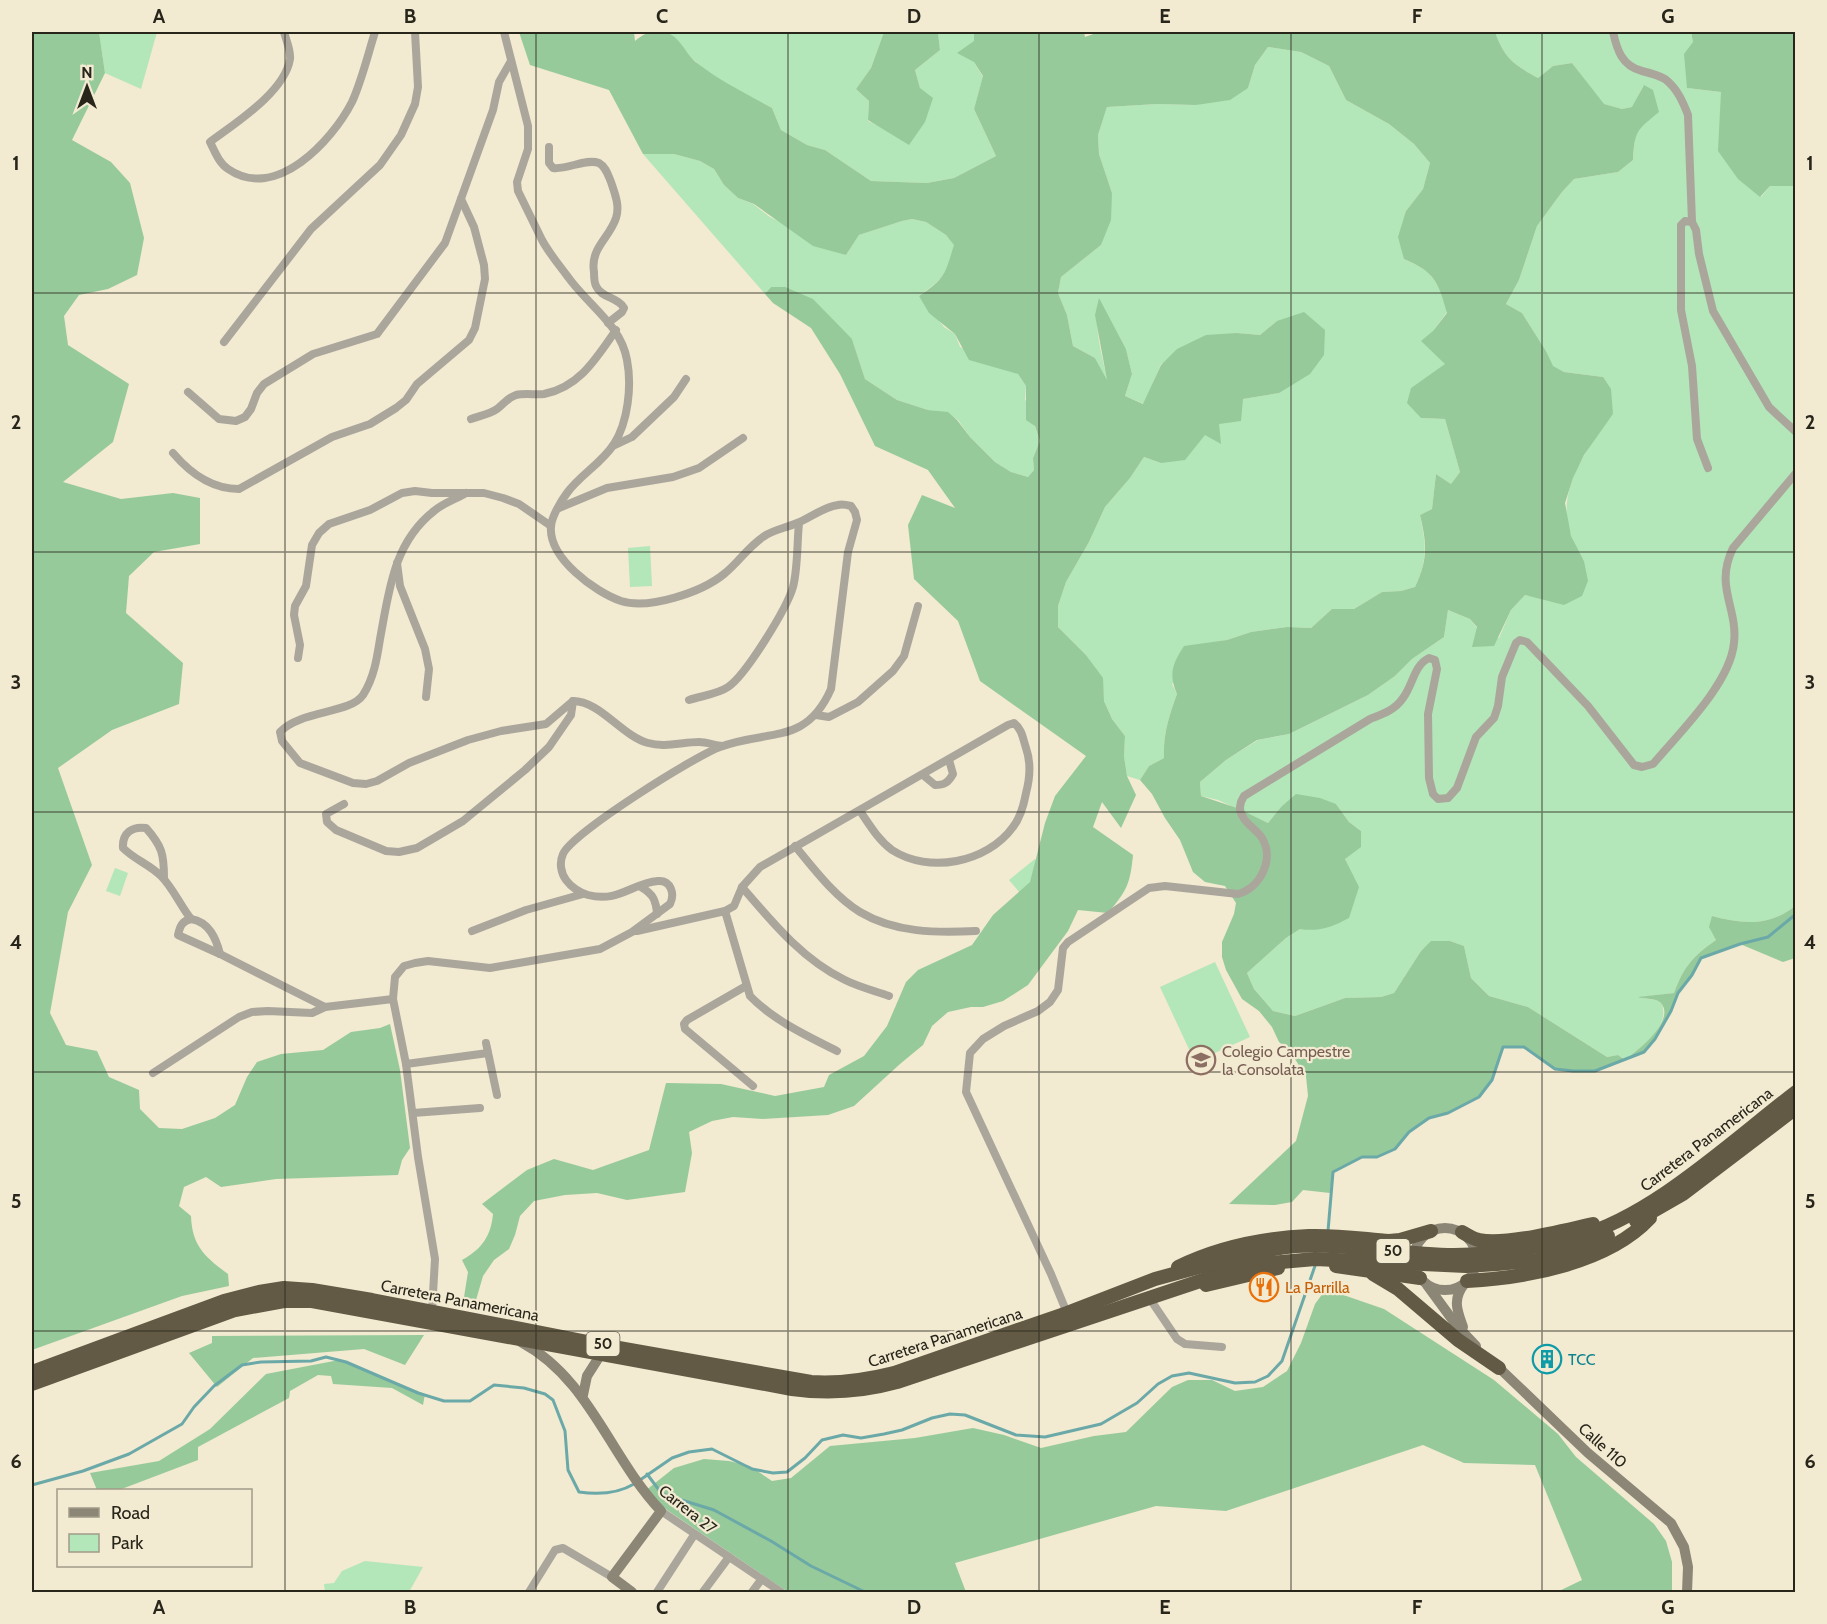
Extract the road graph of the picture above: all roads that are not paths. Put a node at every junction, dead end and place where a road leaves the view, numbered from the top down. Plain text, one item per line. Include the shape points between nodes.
1 (284, 32) edge
2 (375, 32) edge
3 (415, 32) edge
4 (504, 32) edge
5 (1612, 32) edge
6 (511, 61) junction
7 (549, 147) dead end
8 (461, 199) junction
9 (1692, 222) junction
10 (608, 323) junction
11 (616, 330) junction
12 (224, 342) dead end
13 (686, 379) dead end
14 (188, 392) dead end
15 (471, 419) dead end
16 (1796, 432) edge
17 (743, 438) dead end
18 (613, 446) junction
19 (173, 453) dead end
20 (1708, 468) dead end
21 (1796, 474) edge
22 (466, 493) junction
23 (559, 508) junction
24 (799, 523) junction
25 (551, 526) junction
26 (396, 560) junction
27 (918, 606) dead end
28 (298, 658) dead end
29 (426, 697) dead end
30 (689, 700) dead end
31 (573, 701) junction
32 (816, 716) junction
33 (722, 746) junction
34 (949, 760) junction
35 (923, 774) junction
36 (344, 804) dead end
37 (860, 811) junction
38 (795, 846) junction
39 (164, 878) junction
40 (641, 887) junction
41 (742, 887) junction
42 (583, 894) junction
43 (725, 911) junction
44 (657, 914) junction
45 (191, 919) junction
46 (976, 931) dead end
47 (472, 932) dead end
48 (632, 932) junction
49 (220, 954) junction
50 (746, 986) junction
51 (889, 996) dead end
52 (393, 999) junction
53 (325, 1007) junction
54 (486, 1043) dead end
55 (837, 1051) dead end
56 (488, 1053) junction
57 (406, 1064) junction
58 (153, 1073) dead end
59 (753, 1086) dead end
60 (1796, 1092) edge
61 (497, 1095) dead end
62 (480, 1108) dead end
63 (1796, 1108) edge
64 (413, 1113) junction
65 (1659, 1208) junction
66 (1616, 1222) junction
67 (1431, 1231) junction
68 (1462, 1232) junction
69 (1576, 1243) junction
70 (1366, 1269) junction
71 (1214, 1270) junction
72 (1155, 1279) junction
73 (1424, 1282) junction
74 (1466, 1282) junction
75 (1177, 1288) junction
76 (1150, 1299) junction
77 (432, 1311) junction
78 (1067, 1313) junction
79 (1465, 1336) junction
80 (516, 1339) junction
81 (1222, 1347) dead end
82 (601, 1354) junction
83 (1499, 1368) junction
84 (32, 1372) edge
85 (32, 1384) edge
86 (583, 1395) junction
87 (661, 1511) junction
88 (694, 1535) junction
89 (729, 1557) junction
90 (612, 1577) junction
91 (761, 1580) junction
92 (529, 1593) edge
93 (632, 1593) edge
94 (657, 1593) edge
95 (703, 1593) edge
96 (752, 1593) edge
97 (781, 1593) edge
98 (1687, 1593) edge

1 - 2 street via 290,57 273,92 210,142 219,160 241,175 271,177 287,171 322,144 352,101
3 - 12 street via 418,87 401,135 380,165 311,230
4 - 6 street
5 - 9 street via 1628,65 1662,77 1685,107
6 - 8 street via 500,82
6 - 10 street via 529,140 518,191 543,242
7 - 10 street via 549,164 553,168 598,162 605,168 615,194 616,219 592,262 596,287 624,308
8 - 14 street via 445,243 377,334 313,354 264,384 251,409 237,421 219,419
8 - 19 street via 474,227 484,265 475,328 469,340 417,384 405,400 370,424 332,437 239,489 226,489 201,479
9 - 16 street via 1713,310 1768,407
9 - 20 street via 1681,225 1681,310 1692,366 1697,439
10 - 11 street
11 - 15 street via 577,380 544,394 519,394 495,410
11 - 18 street via 625,347 629,383 620,431
13 - 18 street via 674,397 632,437
17 - 23 street via 699,468 673,477 607,488
18 - 23 street via 566,494
21 - 78 street via 1733,548 1727,561 1725,585 1735,641 1731,657 1707,702 1653,764 1634,765 1588,706 1521,640 1515,643 1502,677 1494,718 1476,737 1457,788 1448,798 1438,799 1429,777 1428,714 1437,669 1435,660 1429,658 1421,662 1403,698 1389,712 1244,796 1240,802 1242,816 1262,838 1268,853 1262,876 1248,891 1238,894 1164,886 1149,888 1068,942 1063,948 1058,990 1050,1002 983,1039 970,1053 966,1092
22 - 25 street via 484,493 519,504
22 - 26 street via 435,510 419,525
22 - 28 street via 402,493 370,510 329,524 319,533 312,545 306,585 294,615 300,645
23 - 25 street
24 - 25 street via 765,535 721,577 702,587 644,604 625,603 586,583 564,562
24 - 30 street via 793,586 749,666 726,688
24 - 32 street via 839,505 851,506 857,520 848,552 831,689
26 - 29 street via 400,586 425,649 429,669
26 - 31 street via 374,672 362,697 352,704 288,723 280,732 282,741 300,763 353,783 377,782 409,763 468,740 546,724
27 - 32 street via 904,656 893,671 858,702 829,717
31 - 33 street via 589,705 634,738 650,744 701,742
31 - 36 street via 571,715 549,747 525,770 463,821 417,848 386,851 336,830 327,822 326,814
32 - 33 street via 780,735
33 - 42 street via 695,758 629,800 572,842 563,854 561,867 571,886
34 - 35 street
34 - 35 street via 952,774 943,785 935,785
34 - 37 street via 1008,725 1014,723 1019,727 1028,753 1029,779 1012,828 992,847 969,859 943,864 915,860 892,850 874,833
35 - 37 street
37 - 38 street
38 - 41 street via 760,867
38 - 46 street via 824,882 859,912 897,927 940,933
39 - 39 street via 164,856 156,839 146,828 137,826 129,831 123,848
39 - 45 street
40 - 42 street via 614,897
40 - 44 street via 657,903
40 - 44 street via 659,881 672,890 670,904
41 - 43 street via 734,906
41 - 51 street via 778,930 807,956 844,980
42 - 47 street via 526,910
43 - 48 street
43 - 50 street
44 - 48 street
45 - 49 street via 209,929
45 - 49 street via 180,926 178,935
48 - 52 street via 600,949 490,968 428,961 404,966 394,977
49 - 53 street
50 - 55 street via 757,1003
50 - 59 street via 684,1024 685,1029
52 - 53 street
52 - 57 street
53 - 58 street via 312,1013 252,1012
54 - 56 street
56 - 57 street
56 - 61 street
57 - 64 street
60 - 66 highway, Carretera Panamericana / 50 via 1710,1161
62 - 64 street
63 - 65 highway, Carretera Panamericana / 50
64 - 77 street via 435,1259
65 - 69 highway, Carretera Panamericana / 50 via 1622,1229
65 - 74 highway via 1637,1231 1601,1251 1541,1271
66 - 68 highway via 1493,1241 1478,1240
66 - 69 highway, Carretera Panamericana / 50
67 - 68 main road via 1447,1227
67 - 72 highway via 1389,1241 1311,1236 1266,1240 1196,1258
67 - 73 main road via 1417,1243 1414,1252 1413,1261
68 - 74 main road via 1476,1252 1475,1268
69 - 71 highway, Carretera Panamericana / 50, bridge via 1537,1260 1497,1264 1315,1259
70 - 73 highway
70 - 75 highway via 1296,1266 1216,1284
70 - 83 highway via 1398,1289 1458,1340
71 - 72 highway, Carretera Panamericana / 50
71 - 75 highway, Carretera Panamericana / 50
72 - 78 highway, Carretera Panamericana / 50
73 - 74 main road via 1447,1290
73 - 79 main road, Calle 110
74 - 79 main road via 1456,1302
75 - 76 highway, Carretera Panamericana / 50
76 - 81 street via 1177,1339 1185,1344
76 - 82 highway, Carretera Panamericana / 50 via 897,1382 850,1392 792,1389
77 - 78 highway, Carretera Panamericana / 50 via 829,1383 866,1381 894,1373
77 - 84 highway, Carretera Panamericana / 50 via 284,1288 224,1301
79 - 83 main road, Calle 110
80 - 82 highway, Carretera Panamericana / 50
80 - 85 highway, Carretera Panamericana / 50 via 312,1301 284,1301 236,1310
80 - 86 main road, Carrera 27 via 548,1359
82 - 86 main road via 587,1376
83 - 98 main road, Calle 110 via 1588,1453 1671,1523 1684,1547
86 - 87 main road, Carrera 27 via 644,1493
87 - 88 street, Carrera 27
87 - 90 main road
88 - 89 street, Carrera 27
88 - 94 street
89 - 91 street, Carrera 27
89 - 95 street
90 - 92 street via 558,1548
90 - 93 main road
91 - 96 street
91 - 97 street, Carrera 27

